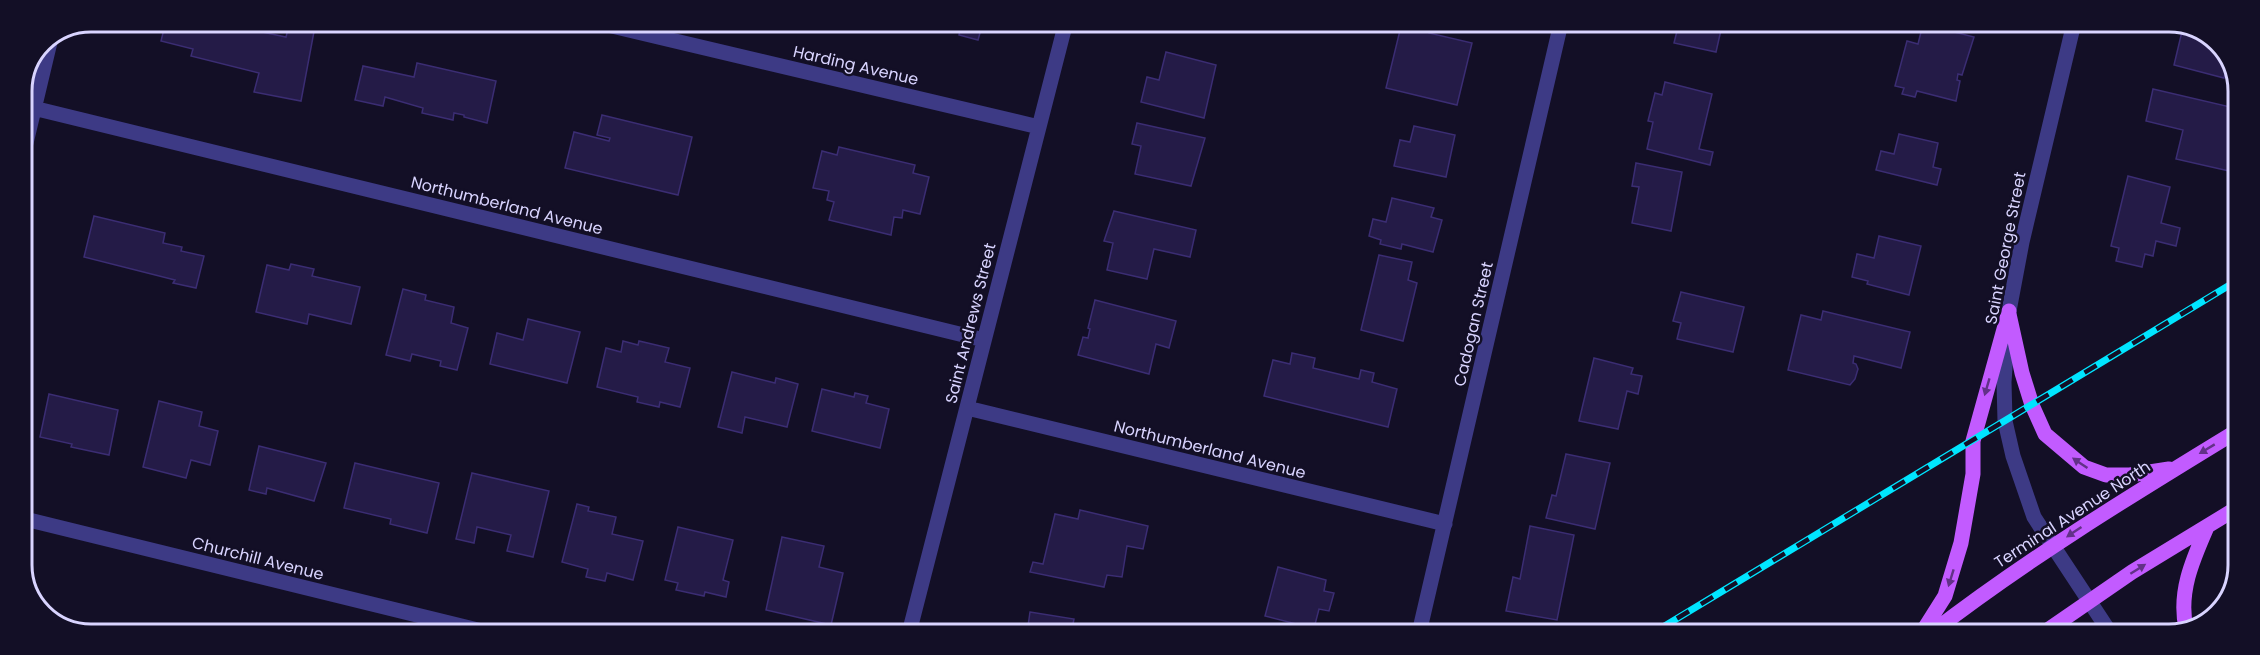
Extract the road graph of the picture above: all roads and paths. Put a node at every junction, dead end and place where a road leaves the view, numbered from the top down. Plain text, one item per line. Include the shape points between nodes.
1 (637, 32) edge
2 (1063, 32) edge
3 (1559, 32) edge
4 (2072, 32) edge
5 (46, 53) edge
6 (32, 92) edge
7 (32, 107) edge
8 (1039, 127) junction
9 (2009, 311) junction
10 (984, 340) junction
11 (967, 408) junction
12 (2228, 437) edge
13 (2177, 468) junction
14 (2228, 513) edge
15 (32, 521) edge
16 (1445, 524) junction
17 (2207, 526) junction
18 (2053, 546) junction
19 (2090, 602) junction
20 (2186, 621) edge
21 (453, 624) edge
22 (911, 624) edge
23 (1421, 624) edge
24 (1927, 624) edge
25 (1943, 624) edge
26 (2057, 624) edge
27 (2104, 624) edge

1 - 8 street, Harding Avenue
2 - 8 street, Saint Andrews Street
3 - 16 street, Cadogan Street
4 - 9 street, Saint George Street
5 - 6 street
7 - 10 street, Northumberland Avenue
8 - 10 street, Saint Andrews Street
13 -> 9 main road via 2106,475 2084,467 2045,434 2022,373
9 - 18 street, Saint George Street via 2005,421 2034,517
9 -> 24 main road via 1973,441 1973,474 1961,543 1945,596
10 - 11 street, Saint Andrews Street
11 - 16 street, Northumberland Avenue
11 - 22 street, Saint Andrews Street
12 -> 13 main road, Terminal Avenue North
13 -> 18 main road, Terminal Avenue North
14 - 17 main road
15 - 21 street, Churchill Avenue
16 - 23 street, Cadogan Street
19 -> 17 main road
17 - 20 main road via 2189,568 2184,595
18 - 19 street, Saint George Street
18 - 25 main road, Terminal Avenue North
19 - 26 main road
19 - 27 street, Saint George Street

